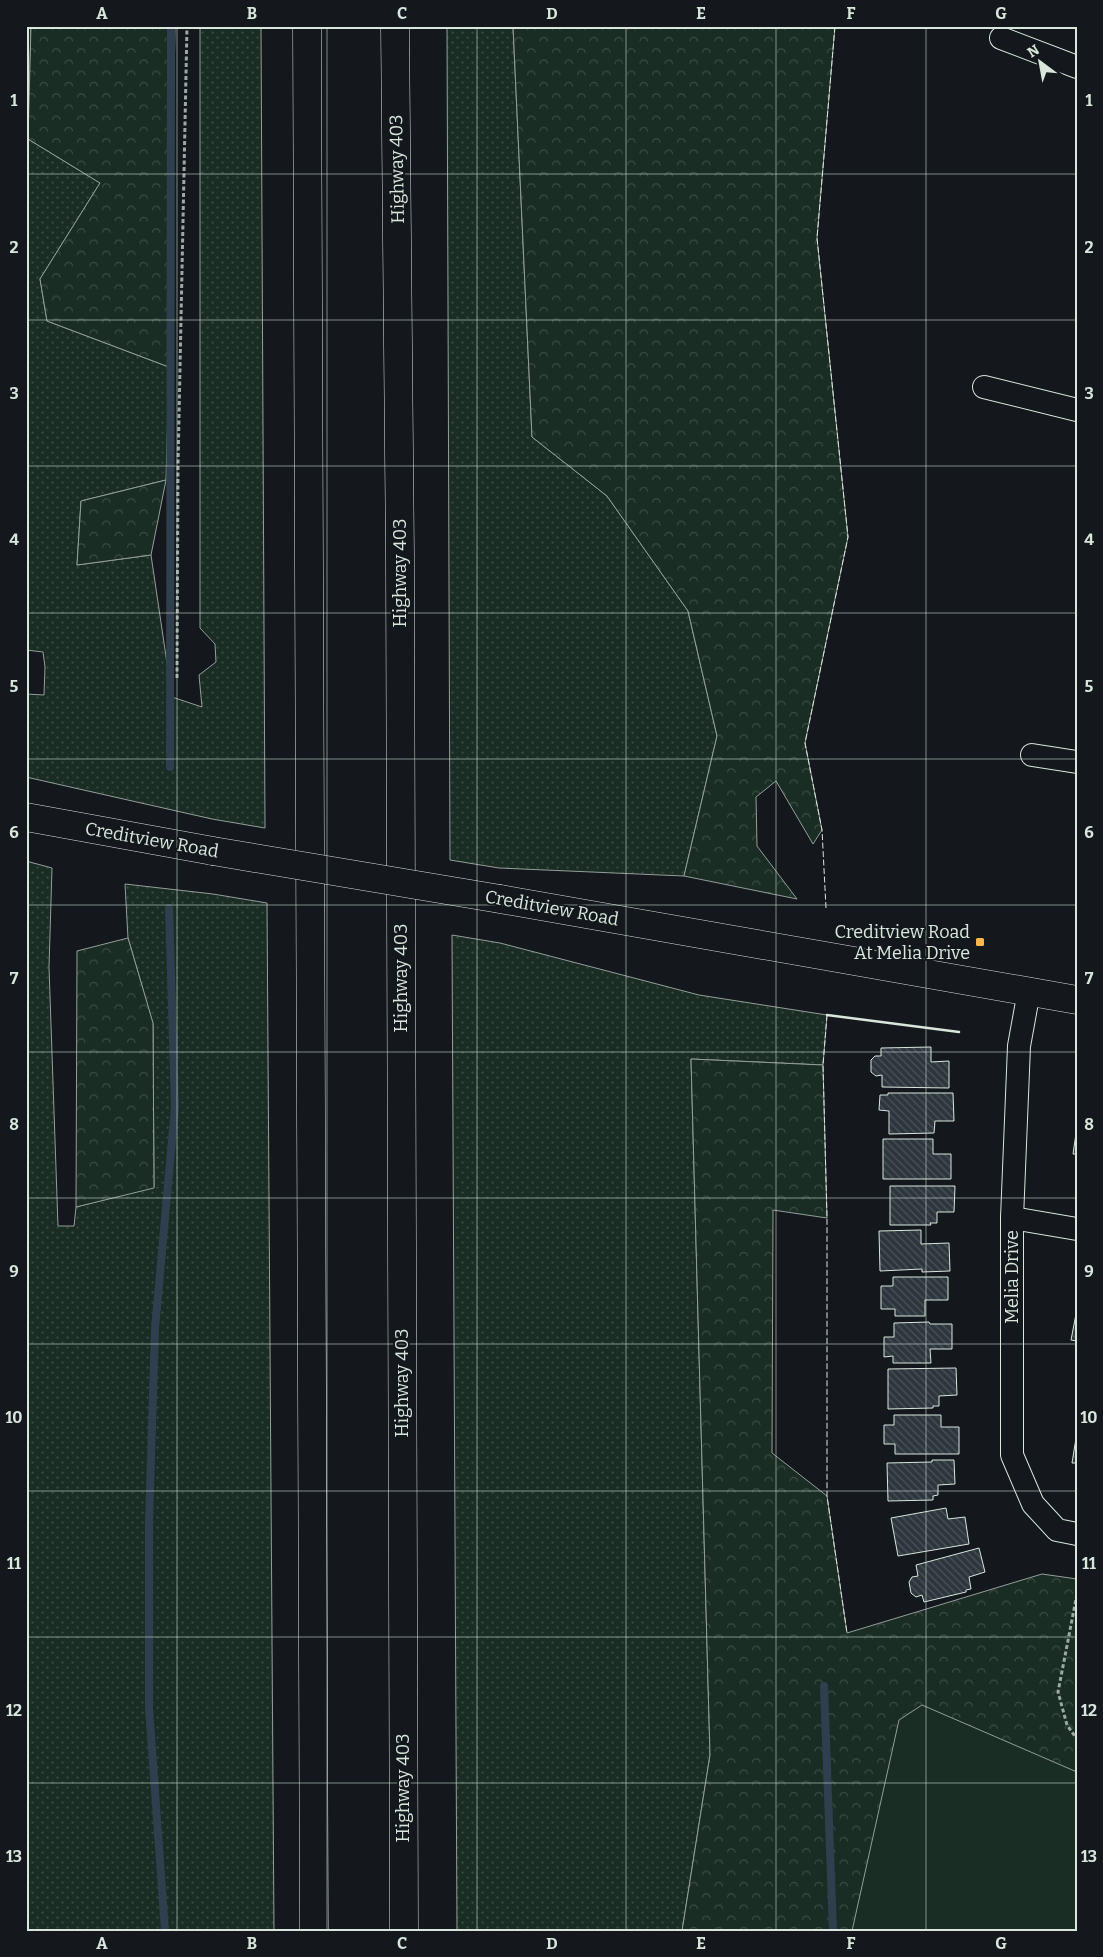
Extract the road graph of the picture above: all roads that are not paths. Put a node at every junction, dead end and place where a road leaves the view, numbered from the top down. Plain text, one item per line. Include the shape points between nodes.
1 (307, 26) edge
2 (395, 26) edge
3 (1001, 38) dead end
4 (1077, 67) edge
5 (984, 387) dead end
6 (1077, 410) edge
7 (1032, 755) dead end
8 (1077, 762) edge
9 (26, 817) edge
10 (1029, 991) junction
11 (1077, 1000) edge
12 (1012, 1218) junction
13 (1077, 1229) edge
14 (1077, 1534) edge
15 (314, 1931) edge
16 (404, 1931) edge

1 - 15 main road
2 - 16 main road, Highway 403
3 - 4 street
5 - 6 street
7 - 8 street
9 - 10 main road, Creditview Road, bridge
10 - 11 main road, Creditview Road
10 - 12 street, Melia Drive via 1019,1046
12 - 13 street
12 - 14 street, Melia Drive via 1012,1455 1033,1504 1057,1530

